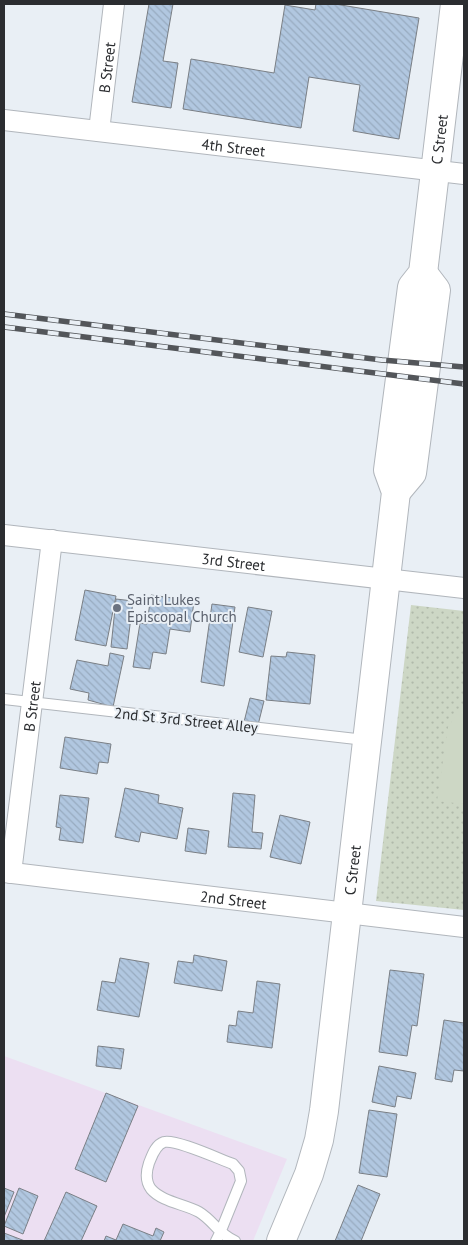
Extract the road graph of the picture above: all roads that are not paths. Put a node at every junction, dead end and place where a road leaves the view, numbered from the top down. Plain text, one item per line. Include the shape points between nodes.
1 (114, 4) edge
2 (456, 4) edge
3 (464, 5) edge
4 (4, 120) edge
5 (99, 131) junction
6 (435, 171) junction
7 (464, 174) edge
8 (4, 535) edge
9 (52, 540) junction
10 (387, 579) junction
11 (464, 588) edge
12 (4, 699) edge
13 (32, 702) junction
14 (368, 740) junction
15 (7, 873) edge
16 (348, 913) junction
17 (464, 927) edge
18 (218, 1237) edge
19 (234, 1241) edge
20 (281, 1241) edge

1 - 5 street, B Street
2 - 3 lane
2 - 6 street, C Street
4 - 5 street, 4th Street
5 - 6 street, 4th Street
6 - 7 street, 4th Street
6 - 10 street, C Street via 423,274 412,287 388,470 396,492
8 - 9 street, 3rd Street
9 - 10 street, 3rd Street
9 - 13 street, B Street
10 - 11 street, 3rd Street
10 - 14 street, C Street
12 - 13 lane, 2nd St 3rd Street Alley
13 - 14 lane, 2nd St 3rd Street Alley
13 - 15 street, B Street
14 - 16 street, C Street
15 - 16 street, 2nd Street
16 - 17 street, 2nd Street
16 - 20 street, C Street via 319,1140 309,1174
18 - 18 lane via 211,1221 151,1188 146,1178 147,1167 154,1150 162,1142 173,1141 233,1164 240,1171 241,1181
18 - 19 lane

